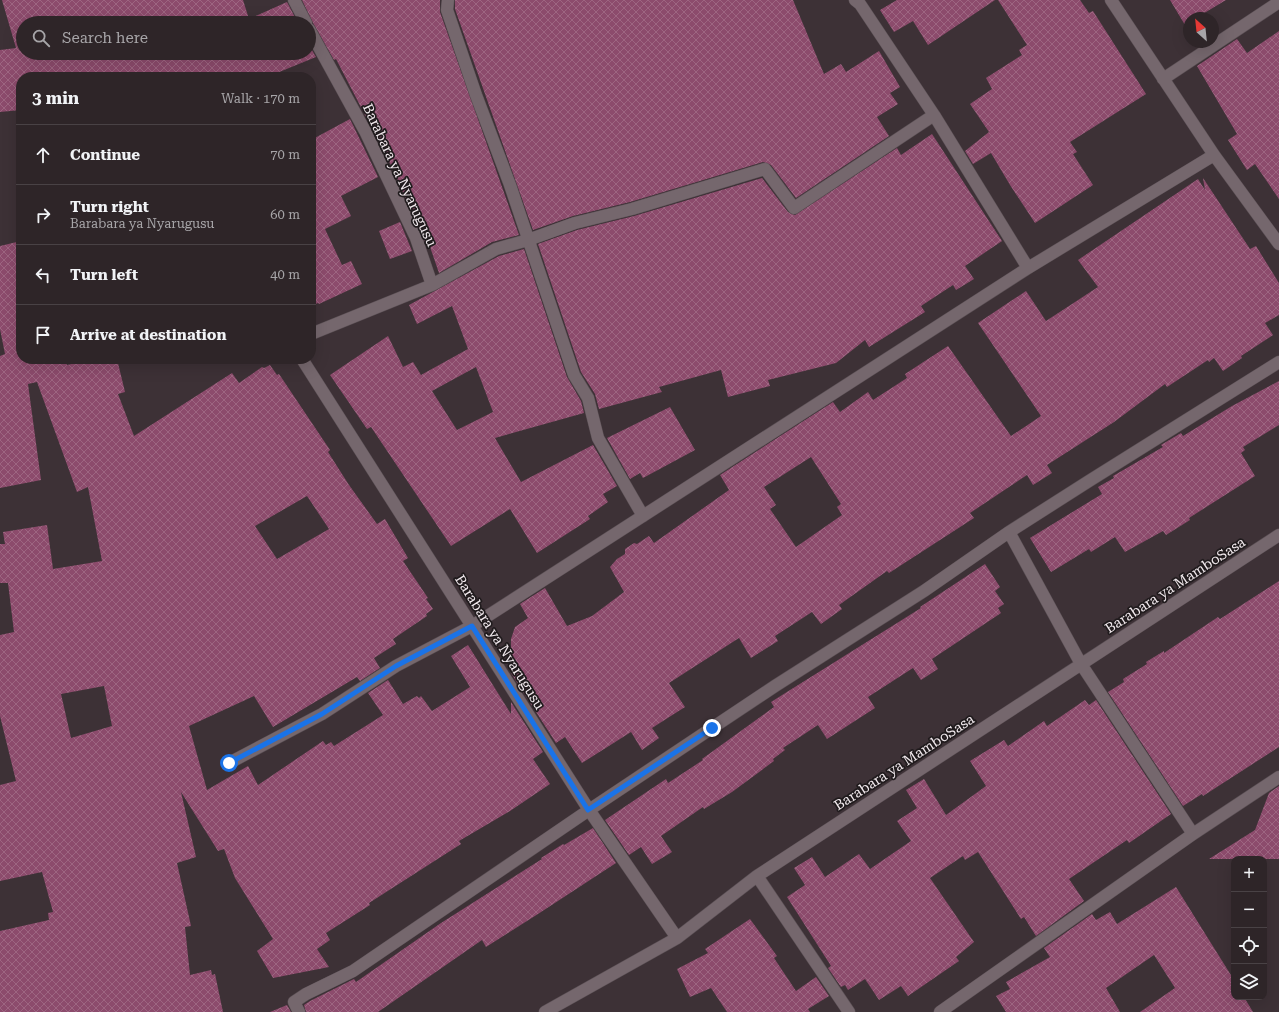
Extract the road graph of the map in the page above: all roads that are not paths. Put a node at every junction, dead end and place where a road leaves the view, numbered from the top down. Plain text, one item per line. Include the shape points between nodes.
1 (294, 0) edge
2 (448, 0) edge
3 (855, 0) edge
4 (1112, 0) edge
5 (1279, 2) edge
6 (302, 16) edge
7 (316, 42) edge
8 (1163, 79) junction
9 (934, 115) junction
10 (1214, 155) junction
11 (528, 240) junction
12 (1278, 240) edge
13 (1028, 268) junction
14 (432, 285) junction
15 (316, 332) edge
16 (1279, 362) edge
17 (305, 364) edge
18 (643, 516) junction
19 (1009, 532) junction
20 (1279, 535) edge
21 (472, 626) junction
22 (1081, 664) junction
23 (229, 763) dead end
24 (1277, 782) edge
25 (588, 810) junction
26 (1193, 834) junction
27 (757, 876) junction
28 (677, 938) junction
29 (299, 1012) edge
30 (545, 1012) edge
31 (849, 1012) edge
32 (940, 1012) edge

1 - 6 street
2 - 11 street via 447,10
3 - 9 street
4 - 8 street
5 - 8 street
7 - 14 street, Barabara ya Nyarugusu via 365,131 416,238
8 - 10 street
9 - 11 street via 794,208 766,169 632,209 575,223
9 - 13 street
10 - 12 street
10 - 13 street
11 - 14 street via 496,249
11 - 18 street via 574,375 588,398 598,438
13 - 18 street
14 - 15 street
16 - 19 street
17 - 21 street, Barabara ya Nyarugusu
18 - 21 street
19 - 22 street
19 - 25 street via 924,591
20 - 22 street, Barabara ya MamboSasa
21 - 23 street via 396,666 322,714
21 - 25 street, Barabara ya Nyarugusu
22 - 26 street
22 - 27 street, Barabara ya MamboSasa
24 - 26 street
25 - 28 street, Barabara ya Nyarugusu
25 - 29 street via 353,971 294,1002
26 - 32 street
27 - 28 street, Barabara ya MamboSasa
27 - 31 street
28 - 30 street, Barabara ya MamboSasa

